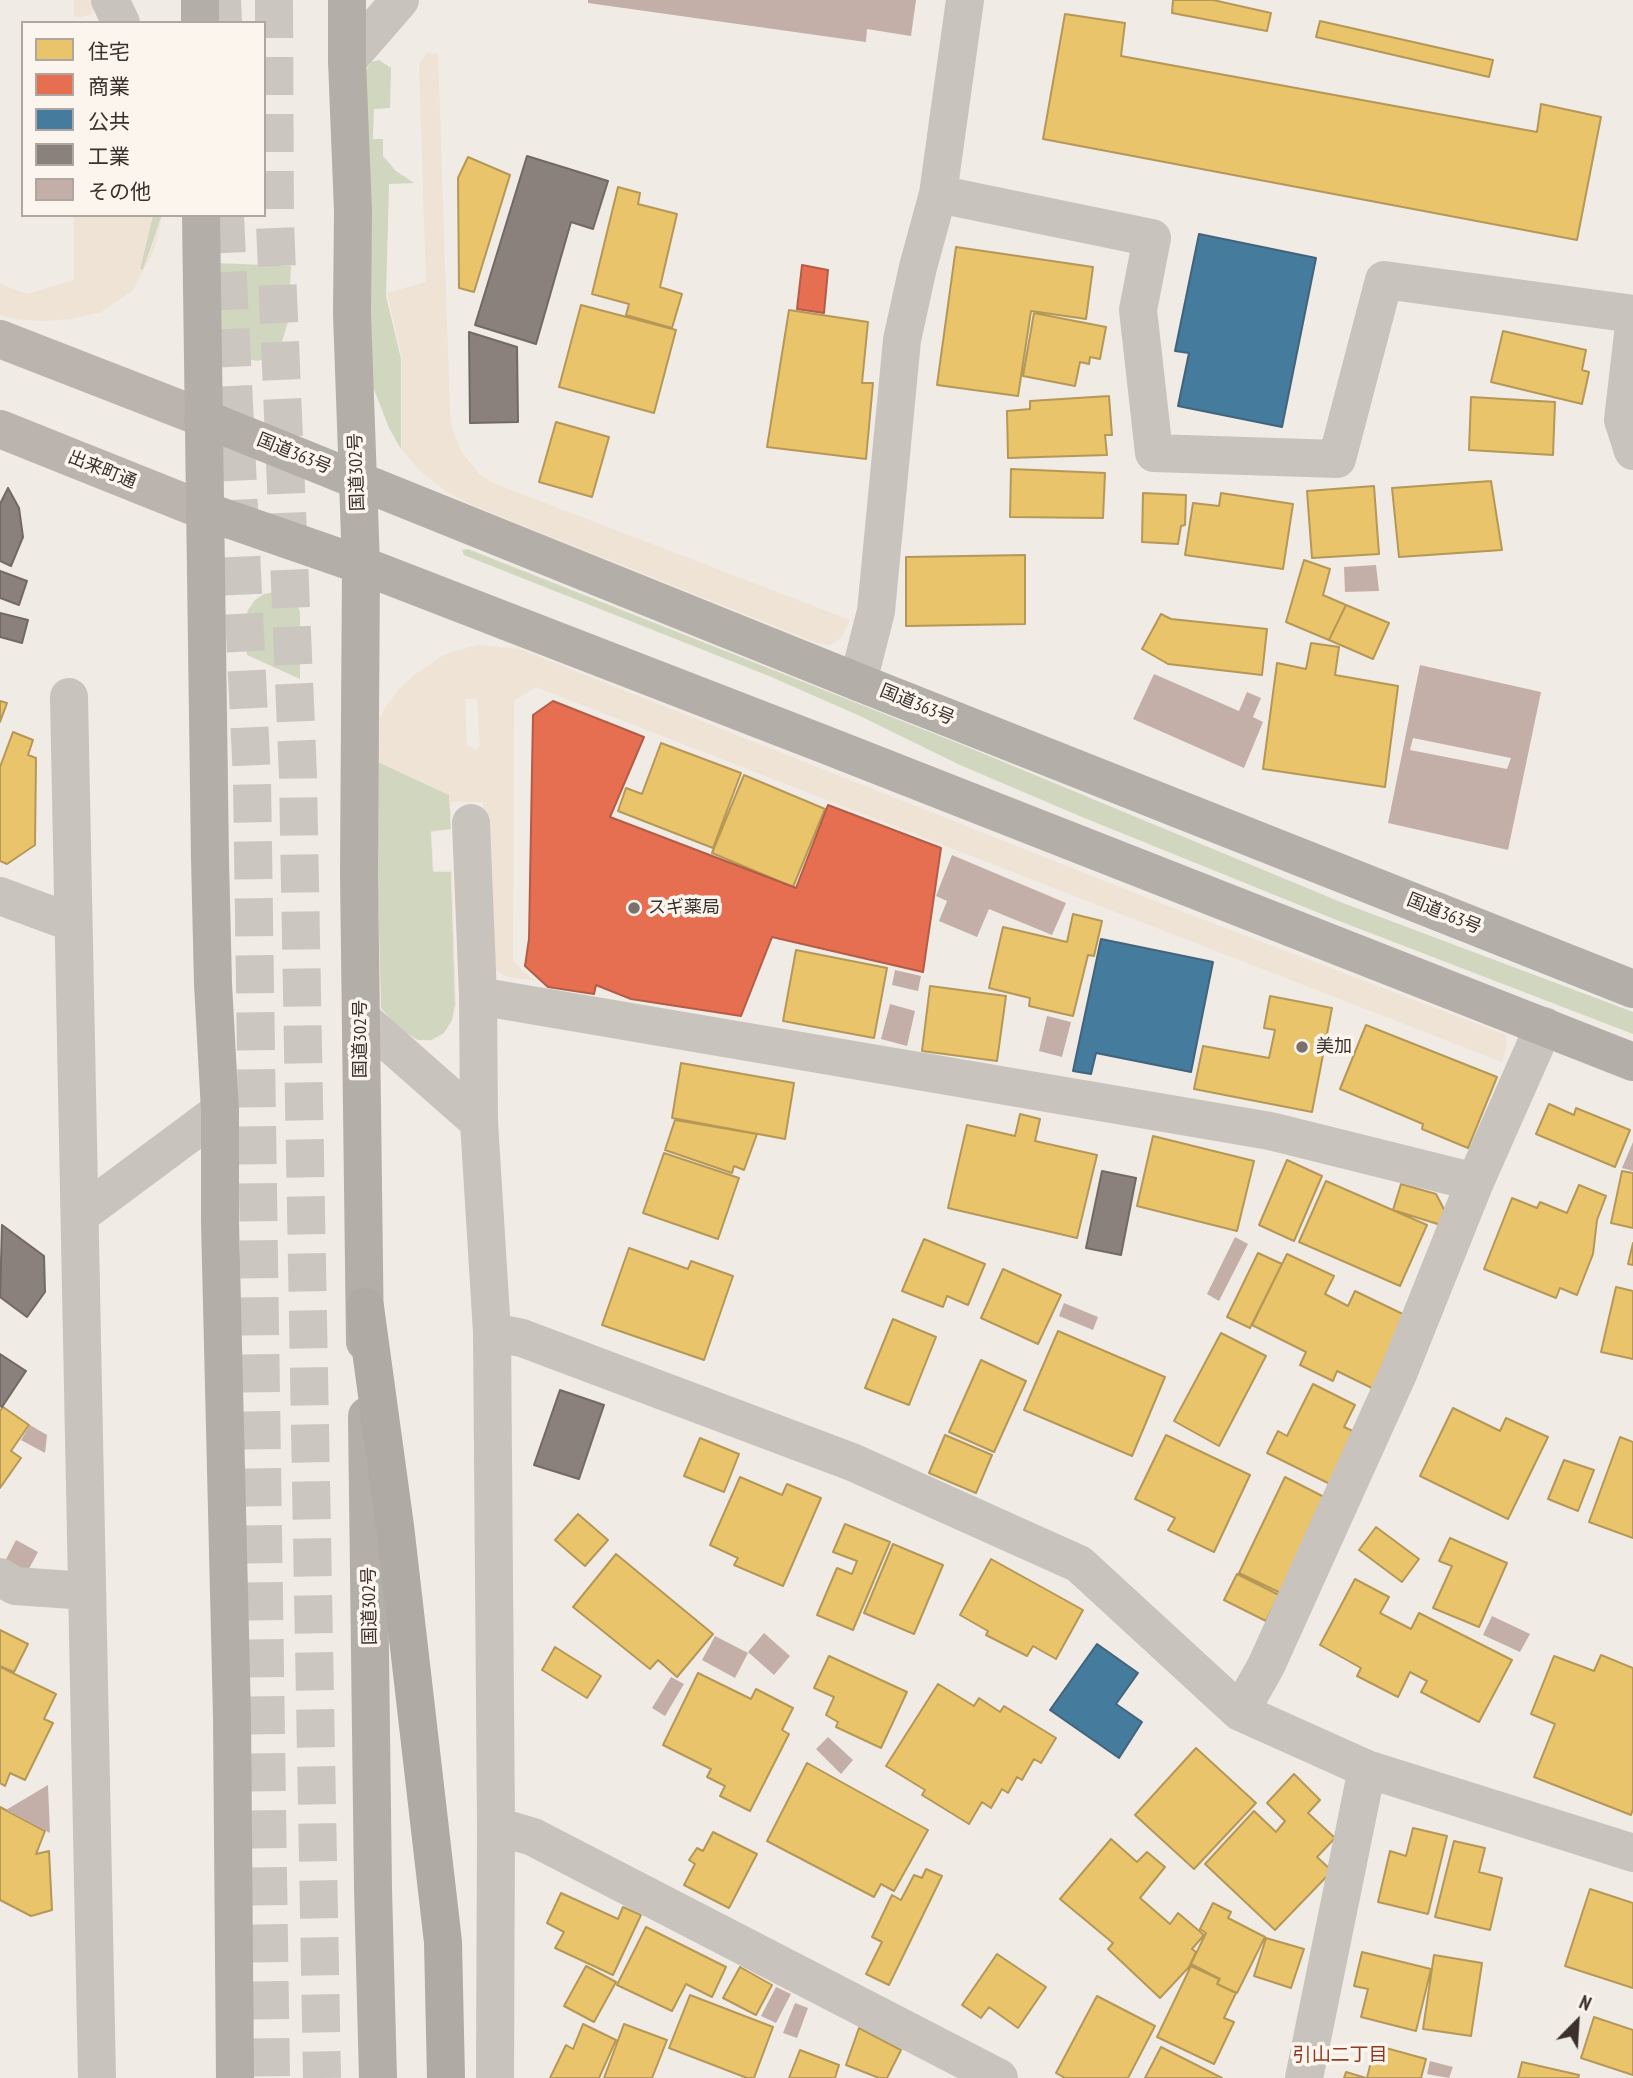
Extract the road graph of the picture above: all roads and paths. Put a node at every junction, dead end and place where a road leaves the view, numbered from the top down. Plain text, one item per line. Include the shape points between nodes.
1 (110, 0) edge
2 (200, 0) edge
3 (347, 0) edge
4 (400, 0) edge
5 (965, 0) edge
6 (120, 21) edge
7 (200, 21) edge
8 (347, 61) junction
9 (938, 194) junction
10 (201, 217) edge
11 (1633, 314) edge
12 (1633, 334) edge
13 (0, 339) edge
14 (203, 418) junction
15 (0, 429) edge
16 (1633, 450) edge
17 (356, 479) junction
18 (205, 511) junction
19 (361, 565) junction
20 (859, 682) junction
21 (69, 697) dead end
22 (464, 841) dead end
23 (0, 897) edge
24 (73, 923) junction
25 (1633, 989) edge
26 (478, 996) junction
27 (361, 1018) junction
28 (1544, 1026) junction
29 (1633, 1062) edge
30 (220, 1111) junction
31 (479, 1122) junction
32 (1475, 1182) junction
33 (80, 1215) junction
34 (365, 1307) junction
35 (492, 1332) junction
36 (0, 1577) edge
37 (87, 1591) junction
38 (1240, 1712) junction
39 (1367, 1769) junction
40 (496, 1826) junction
41 (1633, 1853) edge
42 (97, 2078) edge
43 (235, 2078) edge
44 (378, 2078) edge
45 (446, 2078) edge
46 (495, 2078) edge
47 (999, 2078) edge
48 (1304, 2078) edge

1 - 6 street
2 - 7 highway
3 - 8 highway, 国道302号
4 - 8 street
5 - 9 street
8 - 17 highway, 国道302号
9 - 11 street via 1152,239 1138,310 1154,453 1337,459 1384,280
9 - 20 street via 902,340 876,611
10 - 14 highway
12 - 16 street via 1623,420
13 - 14 main road
14 - 17 highway, 国道363号
14 - 18 highway
15 - 18 main road, 出来町通
17 - 19 highway, 国道302号
17 - 20 highway, 国道363号
18 - 19 highway
18 - 30 highway
19 - 27 highway, 国道302号
19 - 28 highway
20 - 25 highway, 国道363号
21 - 24 street
22 - 26 street
23 - 24 street
24 - 33 street
26 - 31 street
26 - 32 street via 1270,1131
27 - 31 street
27 - 34 highway, 国道302号
28 - 29 highway
28 - 32 street
30 - 33 street
30 - 43 highway
31 - 35 street
32 - 38 street via 1398,1374 1266,1666
33 - 37 street
34 - 44 highway, 国道302号
34 - 45 highway via 443,1942
35 - 38 street via 522,1338 852,1462 1079,1564
35 - 40 street
36 - 37 street via 15,1586
37 - 42 street
38 - 39 street
39 - 41 street
39 - 48 street
40 - 46 street
40 - 47 street via 533,1838

